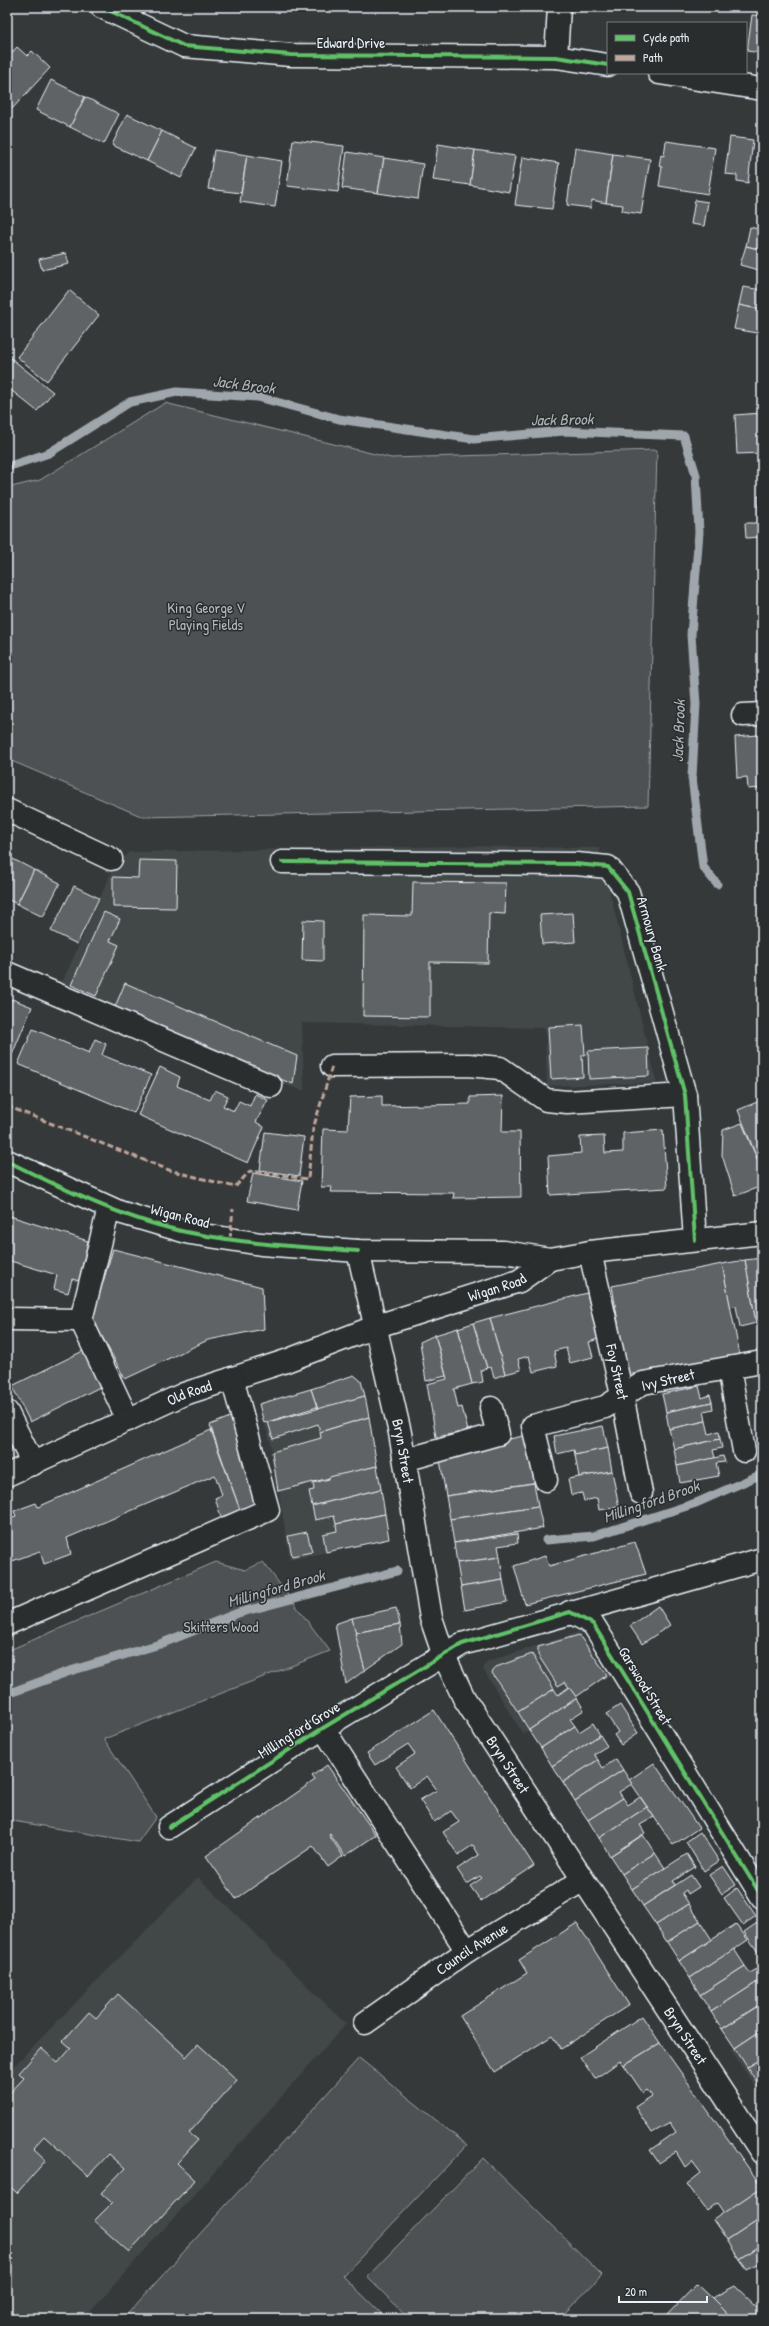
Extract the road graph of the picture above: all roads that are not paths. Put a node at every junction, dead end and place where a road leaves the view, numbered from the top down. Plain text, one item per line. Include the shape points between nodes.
1 (102, 7) edge
2 (559, 7) edge
3 (556, 57) junction
4 (607, 65) edge
5 (665, 74) edge
6 (762, 89) edge
7 (7, 810) edge
8 (111, 859) dead end
9 (282, 862) dead end
10 (7, 973) edge
11 (332, 1066) dead end
12 (271, 1086) dead end
13 (685, 1095) junction
14 (7, 1162) edge
15 (109, 1208) junction
16 (762, 1233) edge
17 (695, 1240) junction
18 (358, 1251) junction
19 (590, 1252) junction
20 (550, 1259) junction
21 (7, 1319) edge
22 (80, 1320) junction
23 (377, 1326) junction
24 (762, 1362) edge
25 (729, 1368) junction
26 (232, 1378) junction
27 (622, 1395) junction
28 (491, 1408) dead end
29 (7, 1412) edge
30 (128, 1420) junction
31 (744, 1451) dead end
32 (405, 1460) junction
33 (33, 1464) junction
34 (7, 1475) edge
35 (546, 1480) dead end
36 (641, 1493) dead end
37 (762, 1558) edge
38 (570, 1612) junction
39 (7, 1624) edge
40 (444, 1656) junction
41 (324, 1728) junction
42 (169, 1827) dead end
43 (583, 1880) junction
44 (762, 1897) edge
45 (467, 1951) junction
46 (365, 2023) dead end
47 (762, 2153) edge

1 - 3 street, Edward Drive via 184,46 291,55
2 - 3 street
3 - 4 street, Edward Drive
5 - 6 street
7 - 8 street
9 - 13 street, Armoury Bank via 576,864 608,867 628,892
10 - 12 street
11 - 13 street via 500,1068 546,1100 568,1102
13 - 17 street, Armoury Bank
14 - 15 street, Wigan Road
15 - 18 street, Wigan Road via 190,1233 261,1244
15 - 22 street
16 - 17 street, Wigan Road
17 - 19 street, Wigan Road
18 - 20 street, Wigan Road via 503,1252
18 - 23 street
19 - 20 street, Wigan Road
19 - 27 street, Foy Street
20 - 23 street, Wigan Road via 519,1281
21 - 22 street
22 - 30 street
23 - 26 street, Old Road via 286,1361
23 - 32 street, Bryn Street
24 - 25 street, Ivy Street
25 - 27 street, Ivy Street via 643,1382
25 - 31 street
26 - 30 street, Old Road via 184,1394
26 - 39 street via 268,1510
27 - 35 street, Ivy Street via 605,1407 533,1426
27 - 36 street, Foy Street
28 - 32 street via 498,1434
29 - 33 street
30 - 33 street, Old Road
32 - 40 street, Bryn Street via 431,1618
33 - 34 street, Old Road
37 - 38 street
38 - 40 street via 462,1644
38 - 44 street, Garswood Street via 593,1624
40 - 41 street, Millingford Grove
40 - 43 street, Bryn Street via 464,1698
41 - 42 street, Millingford Grove
41 - 45 street
43 - 45 street, Council Avenue
43 - 47 street, Bryn Street
45 - 46 street, Council Avenue

